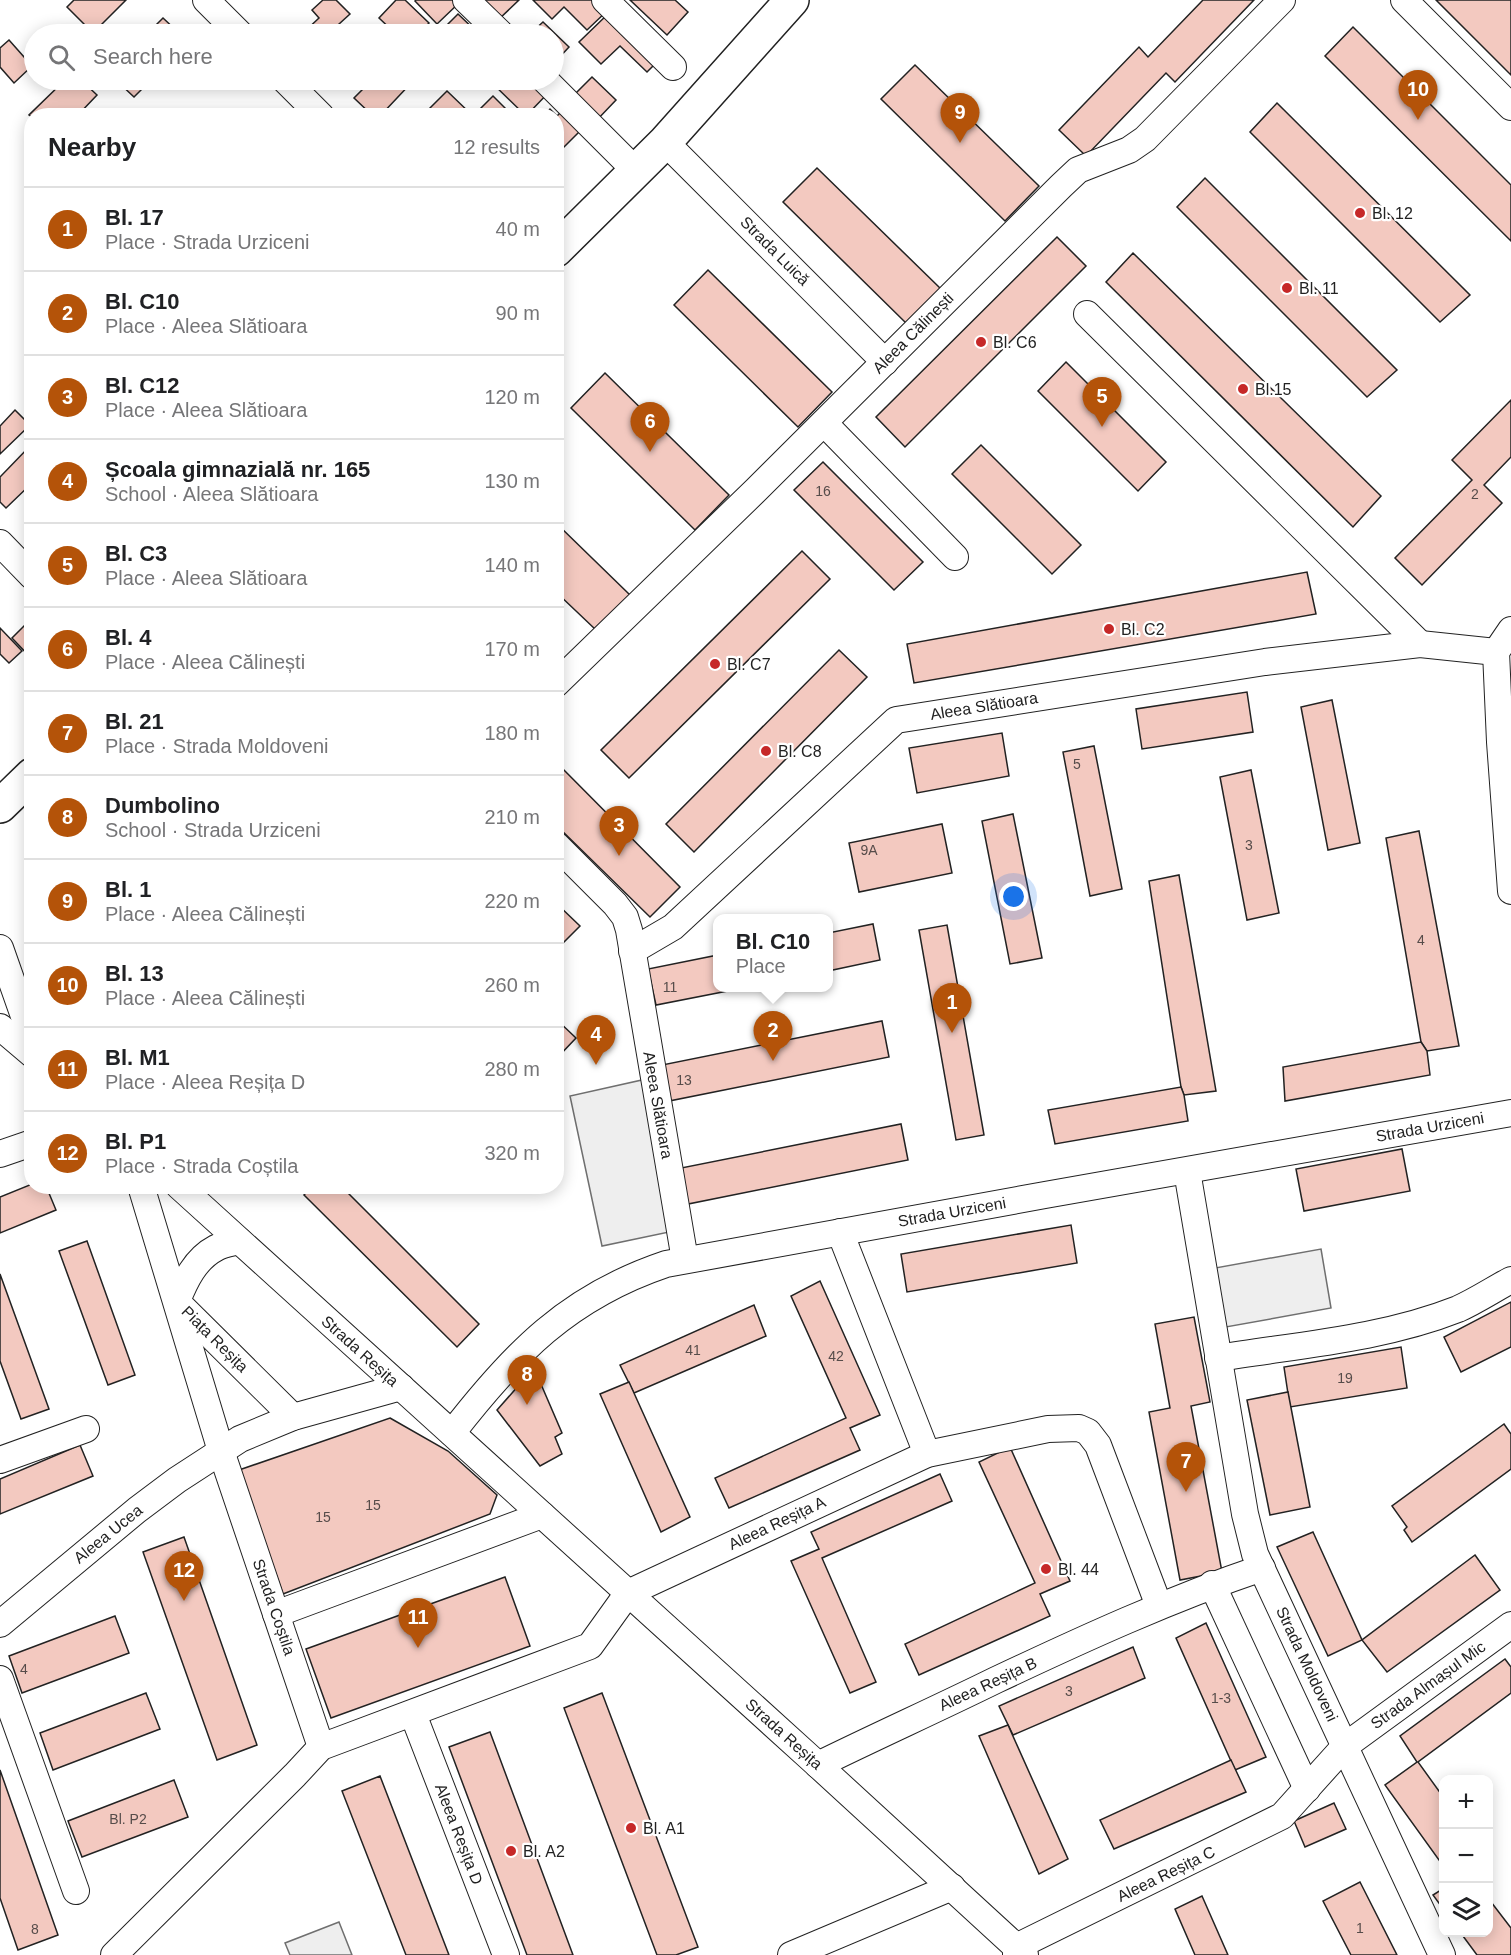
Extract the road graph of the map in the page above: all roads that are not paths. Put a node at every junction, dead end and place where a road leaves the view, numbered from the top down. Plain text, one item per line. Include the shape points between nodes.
1 (206, 0) edge
2 (466, 0) edge
3 (605, 0) edge
4 (792, 0) edge
5 (1282, 0) edge
6 (1404, 0) edge
7 (230, 24) edge
8 (491, 24) edge
9 (674, 67) dead end
10 (295, 90) edge
11 (555, 90) edge
12 (1511, 107) edge
13 (313, 108) edge
14 (665, 142) junction
15 (636, 171) junction
16 (564, 242) edge
17 (1087, 314) dead end
18 (885, 362) junction
19 (824, 423) junction
20 (0, 543) edge
21 (955, 557) dead end
22 (24, 568) edge
23 (1511, 630) edge
24 (1420, 644) junction
25 (1497, 652) junction
26 (564, 676) edge
27 (24, 783) edge
28 (0, 806) edge
29 (564, 853) edge
30 (1511, 891) edge
31 (0, 948) edge
32 (633, 951) junction
33 (24, 1016) edge
34 (0, 1027) edge
35 (24, 1047) edge
36 (1511, 1113) edge
37 (24, 1146) edge
38 (0, 1154) edge
39 (1187, 1171) junction
40 (143, 1194) edge
41 (188, 1194) edge
42 (840, 1232) junction
43 (239, 1241) junction
44 (686, 1260) junction
45 (1511, 1280) edge
46 (177, 1302) junction
47 (1218, 1358) junction
48 (401, 1387) junction
49 (293, 1417) junction
50 (86, 1429) dead end
51 (452, 1433) junction
52 (221, 1450) junction
53 (933, 1452) junction
54 (0, 1460) edge
55 (542, 1515) junction
56 (1262, 1568) junction
57 (1212, 1584) junction
58 (628, 1593) junction
59 (1159, 1606) junction
60 (276, 1614) junction
61 (0, 1623) edge
62 (1511, 1625) edge
63 (0, 1680) edge
64 (413, 1714) junction
65 (1346, 1746) junction
66 (321, 1747) junction
67 (818, 1765) junction
68 (1307, 1789) junction
69 (952, 1887) junction
70 (76, 1891) dead end
71 (1019, 1952) edge
72 (114, 1955) edge
73 (506, 1955) edge
74 (791, 1955) edge
75 (1442, 1955) edge

1 - 7 street
2 - 8 street
3 - 9 street
4 - 14 main road
5 - 18 street, Aleea Călinești via 1145,139 1129,150 1078,170
6 - 12 street
10 - 13 street
11 - 15 street
14 - 15 main road
14 - 18 street, Strada Luică
15 - 16 main road
17 - 24 street
18 - 19 street, Aleea Călinești
19 - 21 street
19 - 26 street, Aleea Călinești
20 - 22 street
23 - 25 street
24 - 25 street, Aleea Slătioara
24 - 32 street, Aleea Slătioara via 1264,662 896,720 673,927
25 - 30 street
27 - 28 main road
29 - 32 street, Aleea Slătioara via 625,917
31 - 33 street
32 - 44 street, Aleea Slătioara
34 - 35 street
36 - 39 street, Strada Urziceni
37 - 38 street
39 - 42 street, Strada Urziceni
39 - 47 street, Strada Moldoveni
40 - 46 street, Strada Coștila
41 - 43 street, Strada Reșița
42 - 44 street, Strada Urziceni
42 - 53 street
43 - 46 street, Piața Reșița via 217,1247 200,1260 186,1279
43 - 48 street, Strada Reșița
44 - 51 street, Strada Urziceni via 609,1287 552,1324 512,1362
45 - 47 street via 1461,1307 1418,1322
46 - 49 street, Piața Reșița
46 - 52 street, Strada Coștila
47 - 56 street, Strada Moldoveni via 1249,1531
48 - 49 street
48 - 51 street, Strada Reșița
49 - 52 street
50 - 54 street
51 - 55 street, Strada Reșița
52 - 60 street, Strada Coștila
52 - 61 street, Aleea Ucea via 137,1510
53 - 58 street, Aleea Reșița A
53 - 59 street via 1048,1429 1079,1428 1088,1432 1098,1445
55 - 58 street, Strada Reșița
55 - 60 street
56 - 57 street, Aleea Reșița B
56 - 65 street, Strada Moldoveni
57 - 59 street, Aleea Reșița B
57 - 68 street
58 - 64 street via 590,1646
58 - 67 street, Strada Reșița
59 - 67 street, Aleea Reșița B
60 - 66 street, Strada Coștila
62 - 65 street, Strada Almașul Mic
63 - 70 street
64 - 66 street
64 - 73 street, Aleea Reșița D
65 - 68 street, Aleea Reșița C
65 - 75 street, Strada Moldoveni
66 - 72 street
67 - 69 street, Strada Reșița
68 - 71 street, Aleea Reșița C via 1272,1822
69 - 71 street, Strada Reșița
69 - 74 street

